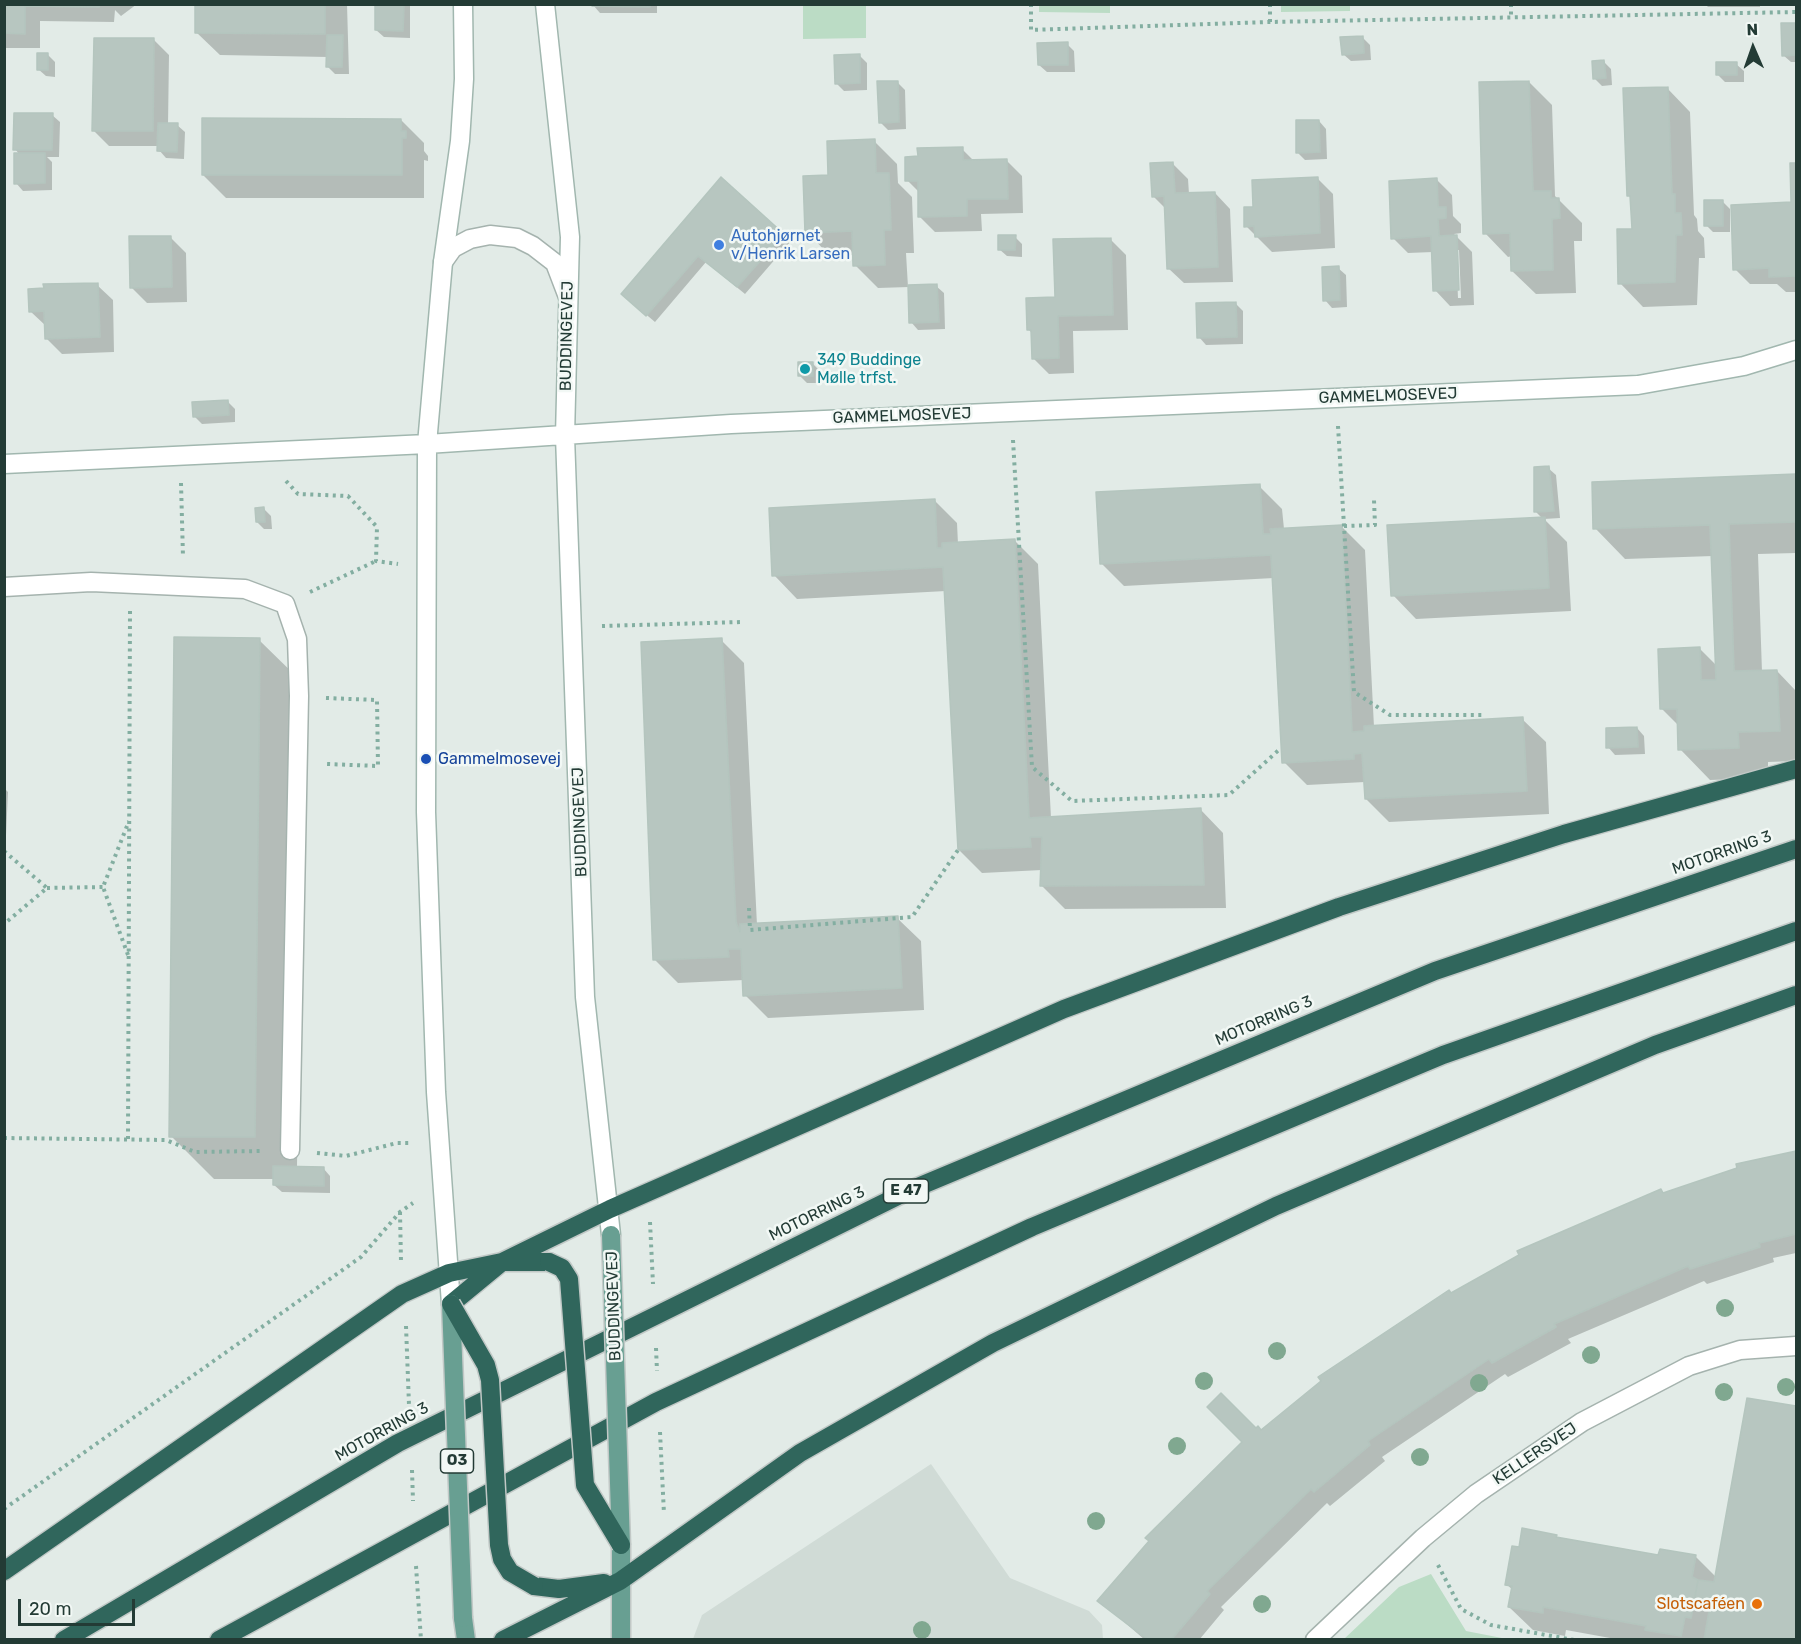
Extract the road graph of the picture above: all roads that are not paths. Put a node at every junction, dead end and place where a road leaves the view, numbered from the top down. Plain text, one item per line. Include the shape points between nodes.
1 (463, 4) edge
2 (545, 4) edge
3 (443, 262) junction
4 (568, 297) junction
5 (1797, 350) edge
6 (565, 436) junction
7 (427, 444) junction
8 (4, 464) edge
9 (4, 587) edge
10 (1797, 769) edge
11 (1797, 849) edge
12 (1797, 931) edge
13 (1797, 995) edge
14 (290, 1150) road end
15 (610, 1209) junction
16 (611, 1235) joint
17 (502, 1262) junction
18 (448, 1273) junction
19 (451, 1304) junction
20 (1797, 1346) edge
21 (621, 1545) junction
22 (4, 1571) edge
23 (620, 1581) junction
24 (64, 1640) edge
25 (219, 1640) edge
26 (466, 1640) edge
27 (503, 1640) edge
28 (621, 1640) edge
29 (1315, 1640) edge

1 - 3 street via 464,79
2 - 4 street, BUDDINGEVEJ via 570,237
3 - 4 street via 453,248 470,239 490,235 517,238 555,263
3 - 7 street
4 - 6 street, BUDDINGEVEJ
5 - 6 street, GAMMELMOSEVEJ via 1744,366 1638,385 731,424
6 - 7 street, GAMMELMOSEVEJ
6 - 15 street, BUDDINGEVEJ via 585,997
7 - 8 street, GAMMELMOSEVEJ
7 - 18 street via 426,812
9 - 14 street via 91,582 245,589 285,604 297,639 299,696
10 - 15 highway via 1564,834 1306,919 1064,1009
11 - 24 highway, MOTORRING 3 / E 47 via 1435,971 908,1191 398,1443
12 - 25 highway via 1443,1055 1032,1227 656,1402
13 - 23 highway via 1655,1045 1276,1206 993,1343 800,1454
15 - 16 street, BUDDINGEVEJ
15 - 17 highway
16 - 21 main road, BUDDINGEVEJ, bridge
17 - 18 highway
17 - 19 highway
17 - 21 highway, bridge via 549,1262 562,1268 569,1279 585,1485
18 - 19 street
18 - 22 highway via 402,1293
19 - 23 highway, bridge via 486,1365 490,1380 502,1559 510,1572 534,1586 559,1589
19 - 26 main road, O3, bridge
20 - 29 street, KELLERSVEJ via 1740,1350 1689,1366 1582,1422 1476,1494 1423,1538
21 - 23 main road, BUDDINGEVEJ
23 - 27 highway
23 - 28 main road, BUDDINGEVEJ

